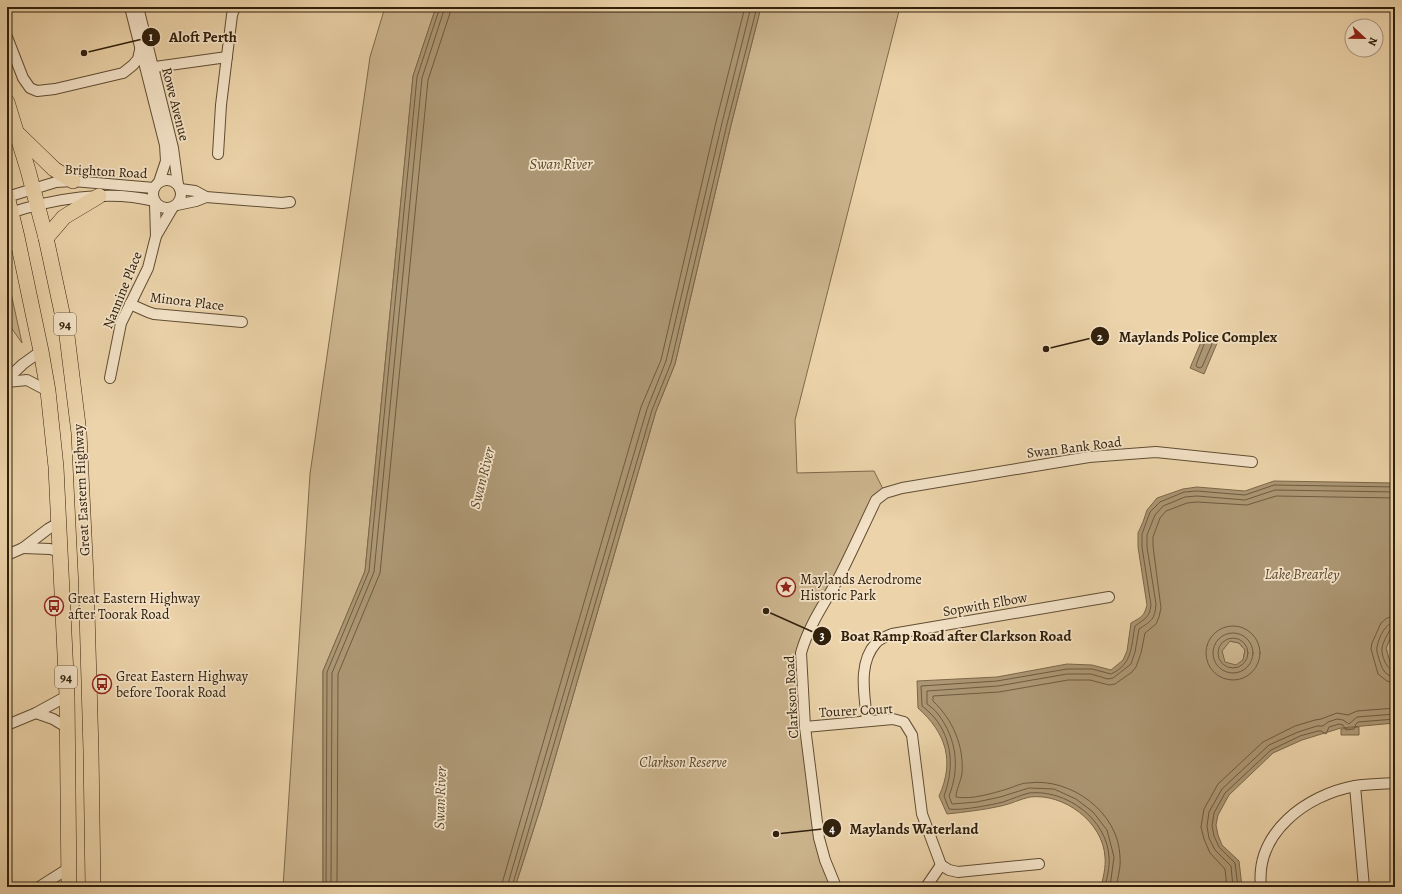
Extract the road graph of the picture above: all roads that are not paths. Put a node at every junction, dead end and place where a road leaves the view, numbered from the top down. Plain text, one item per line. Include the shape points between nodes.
1 (130, 7) edge
2 (138, 7) edge
3 (235, 7) edge
4 (7, 37) edge
5 (140, 50) junction
6 (227, 57) junction
7 (149, 67) junction
8 (7, 102) edge
9 (18, 135) junction
10 (218, 154) dead end
11 (73, 181) junction
12 (156, 185) junction
13 (179, 187) junction
14 (33, 189) junction
15 (99, 196) junction
16 (7, 197) edge
17 (206, 197) junction
18 (155, 202) junction
19 (290, 202) dead end
20 (37, 205) junction
21 (175, 206) junction
22 (9, 213) edge
23 (156, 236) junction
24 (46, 238) junction
25 (130, 304) junction
26 (242, 322) dead end
27 (41, 351) junction
28 (110, 378) dead end
29 (7, 379) edge
30 (7, 382) edge
31 (48, 391) junction
32 (1252, 462) dead end
33 (902, 488) joint
34 (60, 522) junction
35 (23, 548) junction
36 (61, 552) junction
37 (7, 555) edge
38 (1110, 597) dead end
39 (67, 696) junction
40 (36, 713) junction
41 (867, 721) junction
42 (7, 725) edge
43 (805, 727) junction
44 (68, 728) junction
45 (1395, 783) edge
46 (1355, 786) junction
47 (1039, 864) dead end
48 (941, 865) junction
49 (69, 868) junction
50 (40, 887) edge
51 (69, 887) edge
52 (93, 887) edge
53 (836, 887) edge
54 (926, 887) edge
55 (1261, 887) edge
56 (1364, 887) edge

1 - 5 street, Rowe Avenue
2 - 7 street, Rowe Avenue
3 - 6 street
4 - 5 street via 23,78 30,88 37,91 55,90 123,73 138,59
5 - 7 street, Rowe Avenue
6 - 7 street
6 - 10 street
7 - 12 street, Rowe Avenue via 166,161
7 - 13 street, Rowe Avenue via 174,154
8 - 9 highway, Great Eastern Highway / 94
9 - 11 highway via 54,169
9 - 14 highway, Great Eastern Highway / 94
11 - 12 street, Brighton Road
11 - 14 street, Brighton Road via 56,182
12 - 13 street via 169,180
12 - 18 street via 153,195
13 - 17 street
13 - 21 street via 181,197
14 - 16 street, Brighton Road
14 - 20 highway, Great Eastern Highway / 94
15 - 18 street, Brighton Road via 140,198
15 - 20 street, Brighton Road
15 - 24 highway via 64,217
16 - 22 highway, Great Eastern Highway / 94
17 - 19 street
17 - 21 street
18 - 21 street via 164,208
18 - 23 street, Nannine Place
20 - 22 street, Brighton Road
20 - 24 highway, Great Eastern Highway / 94
21 - 23 street, Nannine Place
22 - 27 highway, Great Eastern Highway / 94
23 - 25 street, Nannine Place via 148,268
24 - 52 highway, Great Eastern Highway / 94 via 67,336 78,433 92,751
25 - 26 street, Minora Place via 154,314
25 - 28 street, Nannine Place via 119,331
27 - 29 street
27 - 31 highway, Great Eastern Highway / 94
30 - 31 street via 28,380
31 - 34 highway, Great Eastern Highway / 94
32 - 33 street, Swan Bank Road via 1156,452 1089,457
33 - 43 street, Clarkson Road via 885,493 876,500 839,577 804,641 801,653
34 - 35 street
34 - 36 highway, Great Eastern Highway / 94
35 - 36 street
35 - 37 street
36 - 39 highway, Great Eastern Highway / 94
38 - 41 street, Sopwith Elbow via 892,634 876,642 865,662 863,680
39 - 40 street
39 - 44 highway, Great Eastern Highway / 94
40 - 42 street
40 - 44 street
41 - 43 street, Tourer Court
41 - 48 street, Tourer Court via 893,719 904,722 912,735 922,814
43 - 53 street, Clarkson Road via 819,838
44 - 49 highway, Great Eastern Highway / 94
45 - 46 street
46 - 55 street via 1327,794 1301,808 1279,828 1265,851
46 - 56 street
47 - 48 street via 958,872
48 - 54 street
49 - 50 street
49 - 51 highway, Great Eastern Highway / 94

